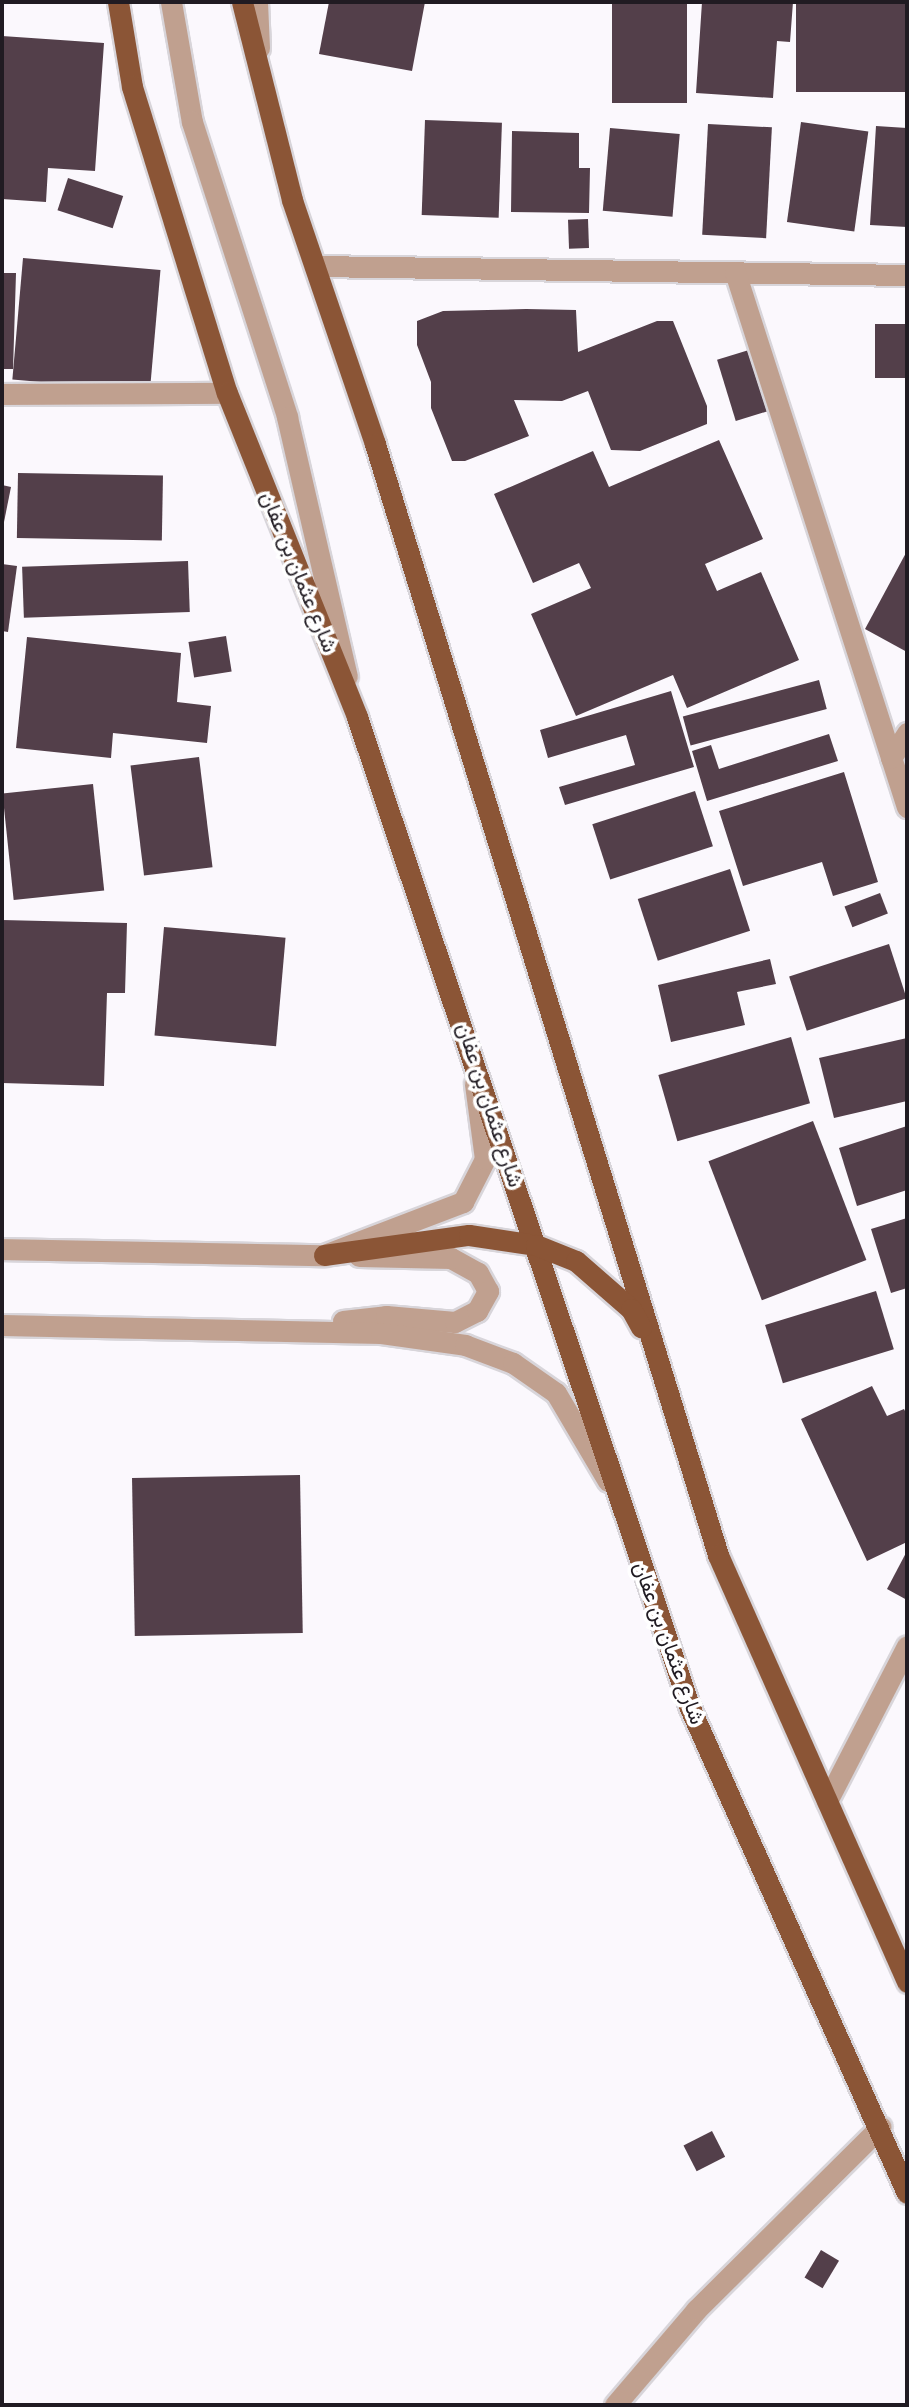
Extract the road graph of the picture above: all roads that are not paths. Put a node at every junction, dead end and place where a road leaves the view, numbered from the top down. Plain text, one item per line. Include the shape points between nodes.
1 (118, 2) edge
2 (171, 2) edge
3 (242, 2) edge
4 (257, 2) edge
5 (261, 85) junction
6 (315, 266) junction
7 (735, 272) junction
8 (907, 275) edge
9 (227, 393) junction
10 (2, 394) edge
11 (357, 717) junction
12 (907, 733) edge
13 (891, 758) junction
14 (907, 807) edge
15 (468, 1037) junction
16 (536, 1245) junction
17 (2, 1249) edge
18 (324, 1255) junction
19 (2, 1325) edge
20 (268, 1331) junction
21 (657, 1357) junction
22 (616, 1492) junction
23 (907, 1646) edge
24 (827, 1801) junction
25 (907, 1982) edge
26 (880, 2127) junction
27 (907, 2193) edge
28 (615, 2405) edge

1 - 9 main road, شارع عثمان بن عفان via 132,87
2 - 11 street via 192,122 287,417
3 - 5 main road
4 - 5 street
5 - 6 main road
6 - 7 street
6 - 21 main road via 375,444
7 - 8 street
7 - 13 street
9 - 10 street
9 - 11 main road, شارع عثمان بن عفان
11 - 15 main road, شارع عثمان بن عفان
12 - 13 street
13 - 14 street
15 - 16 main road, شارع عثمان بن عفان
15 - 18 street via 485,1159 463,1202
16 - 18 main road via 470,1235
16 - 21 main road via 576,1261 631,1309
16 - 22 main road, شارع عثمان بن عفان
17 - 18 street
18 - 20 street via 452,1258 478,1273 488,1291 477,1311 455,1322 386,1316
19 - 20 street
20 - 22 street via 381,1333 465,1345 513,1363 556,1393
21 - 24 main road via 718,1555
22 - 26 main road, شارع عثمان بن عفان via 690,1708
23 - 24 street
24 - 25 main road
26 - 27 main road, شارع عثمان بن عفان
26 - 28 street via 696,2310

